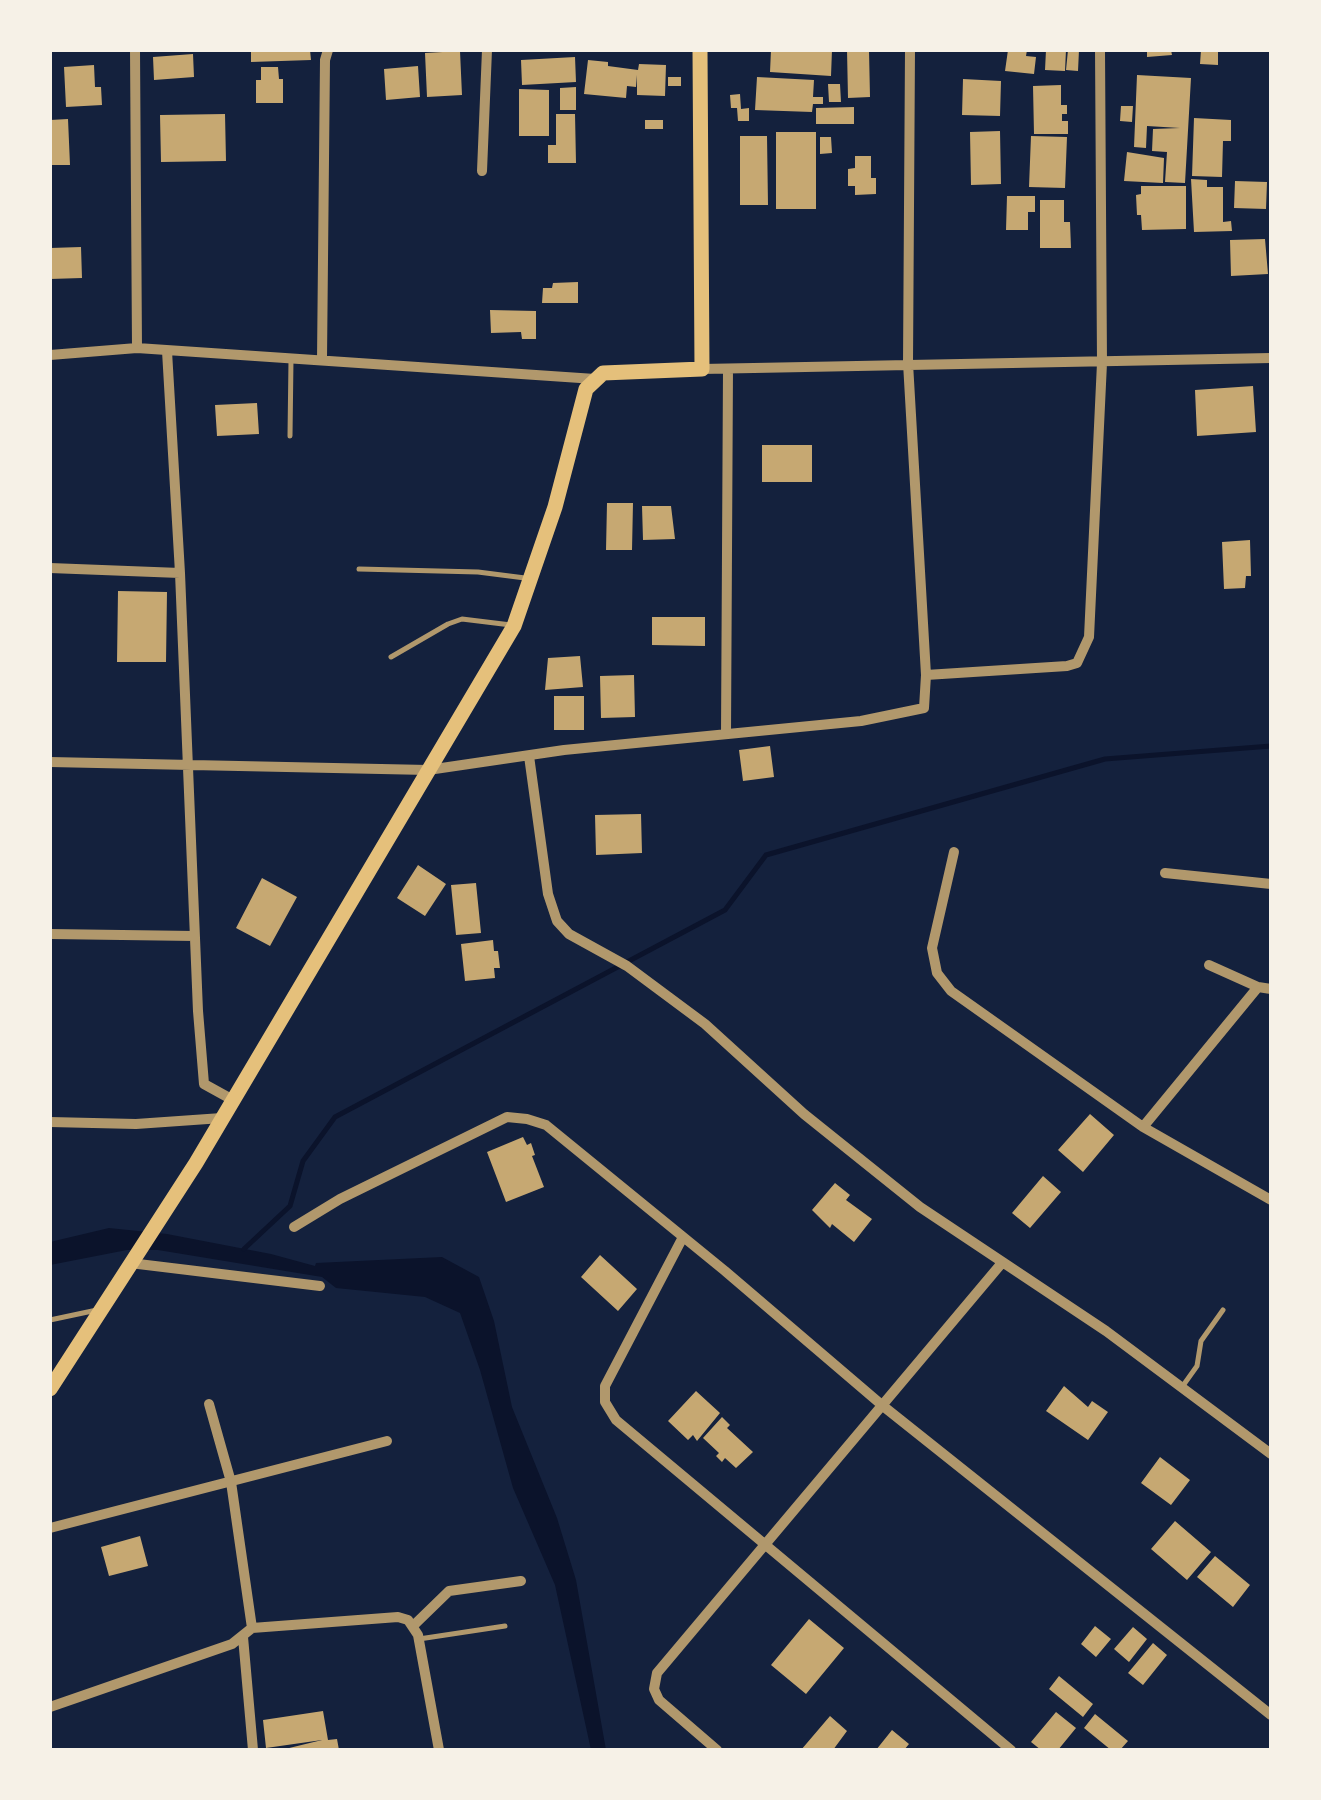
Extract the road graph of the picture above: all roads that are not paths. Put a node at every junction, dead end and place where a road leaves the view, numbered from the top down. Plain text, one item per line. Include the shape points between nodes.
1 (135, 50) edge
2 (328, 50) edge
3 (487, 50) edge
4 (700, 50) edge
5 (910, 50) edge
6 (1100, 50) edge
7 (482, 172) dead end
8 (136, 348) junction
9 (166, 351) junction
10 (50, 356) edge
11 (290, 357) junction
12 (322, 358) junction
13 (1271, 358) edge
14 (908, 363) junction
15 (1102, 363) junction
16 (728, 369) junction
17 (702, 370) junction
18 (595, 378) junction
19 (290, 436) dead end
20 (50, 568) edge
21 (358, 569) dead end
22 (180, 573) junction
23 (532, 580) junction
24 (514, 626) junction
25 (391, 657) dead end
26 (926, 675) junction
27 (726, 734) junction
28 (530, 756) junction
29 (50, 762) edge
30 (189, 767) junction
31 (428, 770) junction
32 (954, 852) dead end
33 (1165, 874) dead end
34 (1271, 884) edge
35 (50, 934) edge
36 (194, 936) junction
37 (1209, 965) dead end
38 (1258, 987) junction
39 (1271, 990) edge
40 (233, 1100) junction
41 (222, 1118) junction
42 (50, 1122) edge
43 (1144, 1126) junction
44 (1271, 1200) edge
45 (294, 1227) dead end
46 (683, 1237) junction
47 (135, 1257) junction
48 (1001, 1264) junction
49 (320, 1286) dead end
50 (100, 1310) junction
51 (1224, 1310) dead end
52 (50, 1320) edge
53 (1182, 1387) junction
54 (50, 1389) edge
55 (210, 1404) dead end
56 (883, 1406) junction
57 (387, 1442) dead end
58 (1271, 1454) edge
59 (231, 1482) junction
60 (50, 1528) edge
61 (766, 1546) junction
62 (521, 1581) dead end
63 (414, 1626) junction
64 (505, 1626) dead end
65 (252, 1628) junction
66 (243, 1637) junction
67 (418, 1639) junction
68 (50, 1707) edge
69 (1271, 1715) edge
70 (253, 1750) edge
71 (440, 1750) edge
72 (717, 1750) edge
73 (1010, 1750) edge

1 - 8 street
2 - 12 street
3 - 7 street
4 - 17 main road
5 - 14 street
6 - 15 street
8 - 9 street
8 - 10 street
9 - 11 street
9 - 22 street
11 - 12 street
11 - 19 lane
12 - 18 street
13 - 15 street
14 - 15 street
14 - 16 street
14 - 26 street
15 - 26 street via 1086,650 1067,666
16 - 17 street
16 - 27 street
17 - 18 main road
18 - 23 main road via 582,401
20 - 22 street
21 - 23 lane
22 - 30 street
23 - 24 main road
24 - 25 lane via 462,619
24 - 31 main road
26 - 27 street via 920,710
27 - 28 street
28 - 31 street
28 - 48 street via 557,921 704,1024 845,1149
29 - 30 street
30 - 31 street
30 - 36 street
31 - 40 main road
32 - 43 street via 932,948 936,973 951,991
33 - 34 street
35 - 36 street
36 - 40 street via 204,1084
37 - 38 street
38 - 39 street
38 - 43 street
40 - 41 main road
41 - 42 street
41 - 47 main road
43 - 44 street
45 - 46 street via 507,1118 527,1118 546,1125
46 - 56 street
46 - 61 street via 604,1386 605,1402 616,1420
47 - 49 street
47 - 50 main road
48 - 53 street
48 - 56 street
50 - 52 lane
50 - 54 main road
51 - 53 lane via 1201,1341 1197,1366
53 - 58 street
55 - 59 street
56 - 61 street
56 - 69 street
57 - 59 street
59 - 60 street
59 - 65 street
61 - 72 street via 657,1673 659,1700
61 - 73 street
62 - 63 street via 450,1591
63 - 65 street via 398,1617
63 - 67 street
64 - 67 lane
65 - 66 street
66 - 68 street
66 - 70 street
67 - 71 street

